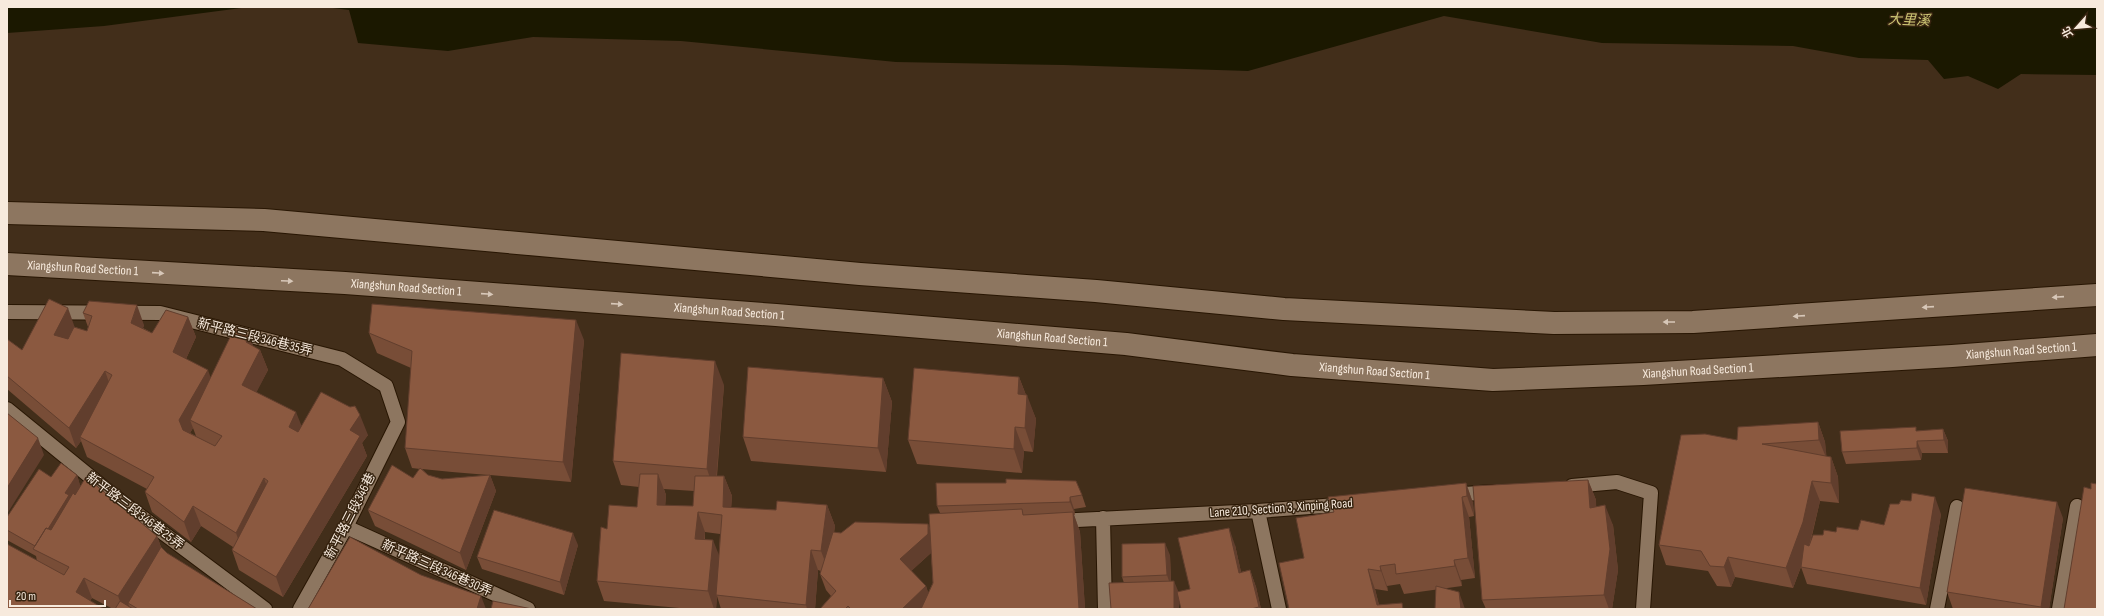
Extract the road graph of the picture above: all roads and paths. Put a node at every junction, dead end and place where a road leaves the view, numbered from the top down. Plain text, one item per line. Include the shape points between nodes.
1 (7, 213) edge
2 (7, 264) edge
3 (2097, 295) edge
4 (7, 312) edge
5 (2097, 345) edge
6 (7, 409) edge
7 (398, 422) joint
8 (1555, 487) edge
9 (1508, 491) edge
10 (1438, 496) edge
11 (1367, 502) edge
12 (2078, 506) dead end
13 (1957, 507) dead end
14 (1258, 511) junction
15 (1103, 518) junction
16 (1041, 521) edge
17 (346, 527) junction
18 (265, 609) edge
19 (300, 609) edge
20 (528, 609) edge
21 (1105, 609) edge
22 (1279, 609) edge
23 (1643, 609) edge
24 (1937, 609) edge
25 (2059, 609) edge

3 -> 1 street via 1693,322 1554,323 1284,309 852,274 264,220
2 -> 5 street, Xiangshun Road Section 1 via 345,283 776,315 1126,344 1292,365 1493,380 1896,360
4 - 7 lane, 新平路三段346巷35弄 via 160,313 342,359 386,386
6 - 18 lane, 新平路三段346巷25弄 via 116,497
7 - 17 lane, 新平路三段346巷
8 - 23 lane via 1617,482 1651,493
9 - 10 lane
11 - 14 lane, Lane 210, Section 3, Xinping Road
12 - 25 lane
13 - 24 lane
14 - 15 lane, Lane 210, Section 3, Xinping Road
14 - 22 lane
15 - 16 lane, Lane 210, Section 3, Xinping Road
15 - 21 lane
17 - 19 lane, 新平路三段346巷
17 - 20 lane, 新平路三段346巷30弄

